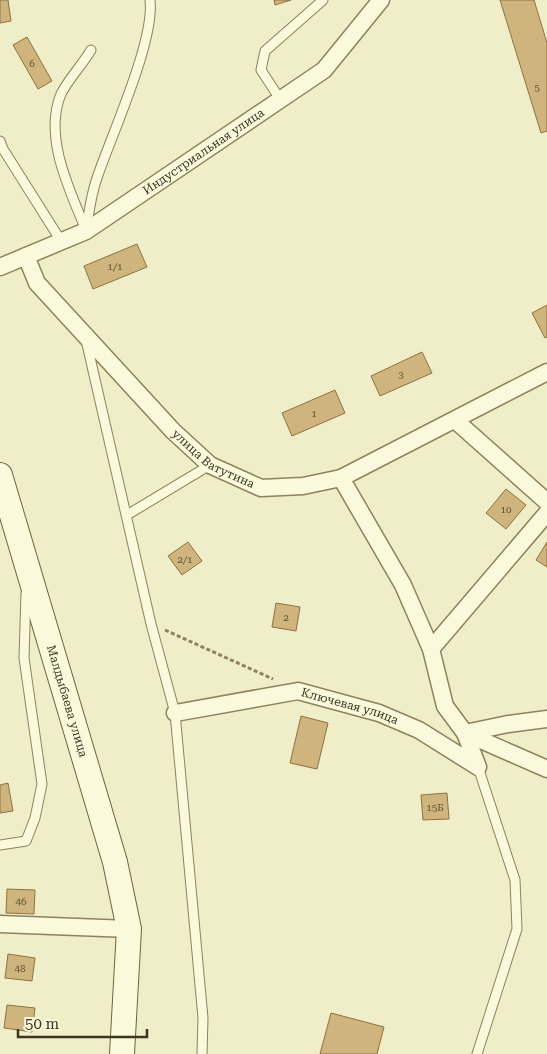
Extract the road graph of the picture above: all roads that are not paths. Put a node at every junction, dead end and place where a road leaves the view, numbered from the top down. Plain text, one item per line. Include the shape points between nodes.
1 (150, 0) edge
2 (323, 0) edge
3 (381, 0) edge
4 (91, 50) dead end
5 (280, 99) junction
6 (0, 141) edge
7 (86, 230) junction
8 (62, 241) junction
9 (26, 256) junction
10 (0, 267) edge
11 (85, 335) junction
12 (547, 372) edge
13 (456, 420) junction
14 (210, 465) junction
15 (0, 475) edge
16 (342, 478) junction
17 (547, 502) edge
18 (547, 513) edge
19 (127, 516) junction
20 (27, 570) junction
21 (431, 649) junction
22 (175, 713) junction
23 (547, 719) edge
24 (466, 734) junction
25 (478, 767) junction
26 (547, 769) edge
27 (0, 844) edge
28 (0, 924) edge
29 (129, 929) junction
30 (122, 1054) edge
31 (202, 1054) edge
32 (477, 1054) edge

1 - 7 lane via 152,11 139,62 96,181
2 - 5 lane via 264,51 261,70
3 - 5 street, Индустриальная улица via 324,70
4 - 7 lane via 61,94 55,118 60,166
5 - 7 street, Индустриальная улица
6 - 8 lane
7 - 8 street, Индустриальная улица
8 - 9 street, Индустриальная улица
9 - 10 street, Индустриальная улица
9 - 11 street, улица Ватутина via 37,283
11 - 14 street, улица Ватутина
11 - 19 lane
12 - 13 street, улица Ватутина
13 - 16 street, улица Ватутина
13 - 17 street
14 - 16 street, улица Ватутина via 261,488 303,486
14 - 19 lane
15 - 20 main road, Малдыбаева улица
16 - 21 street via 402,585
18 - 21 street
19 - 22 lane
20 - 27 lane via 24,658 42,784 26,841
20 - 29 main road, Малдыбаева улица via 115,862
21 - 24 street via 445,706
22 - 25 street, Ключевая улица via 298,691 379,714 419,730
22 - 31 lane via 203,1018
23 - 24 street
24 - 25 street
24 - 26 street
25 - 32 lane via 514,880 517,929
28 - 29 street
29 - 30 main road, Малдыбаева улица

